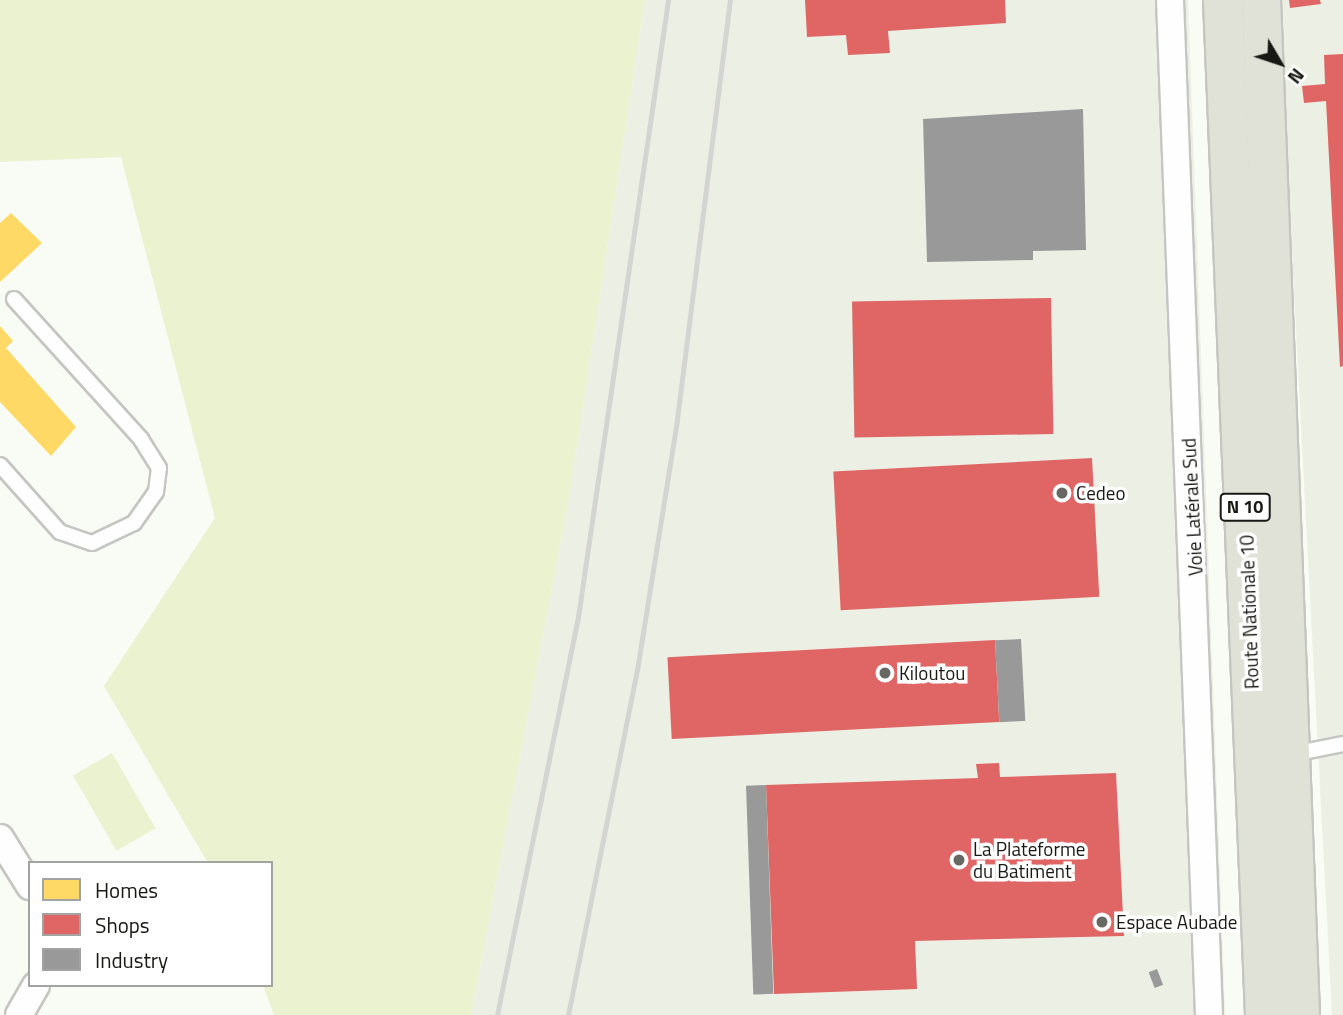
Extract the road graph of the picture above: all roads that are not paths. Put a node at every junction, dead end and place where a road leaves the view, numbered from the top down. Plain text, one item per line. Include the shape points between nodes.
1 (1170, 0) edge
2 (1223, 0) edge
3 (1261, 0) edge
4 (14, 299) dead end
5 (0, 465) edge
6 (1343, 744) edge
7 (1291, 754) junction
8 (1, 843) edge
9 (28, 883) edge
10 (35, 987) edge
11 (19, 1015) edge
12 (1209, 1015) edge
13 (1265, 1015) edge
14 (1300, 1015) edge

1 - 12 street, Voie Latérale Sud
2 - 13 main road, Route Nationale 10 / N 10
3 - 7 main road, N 10
4 - 5 lane via 141,439 159,468 156,492 134,523 92,543 60,532
6 - 7 lane
7 - 14 main road, N 10
8 - 9 street
10 - 11 street

